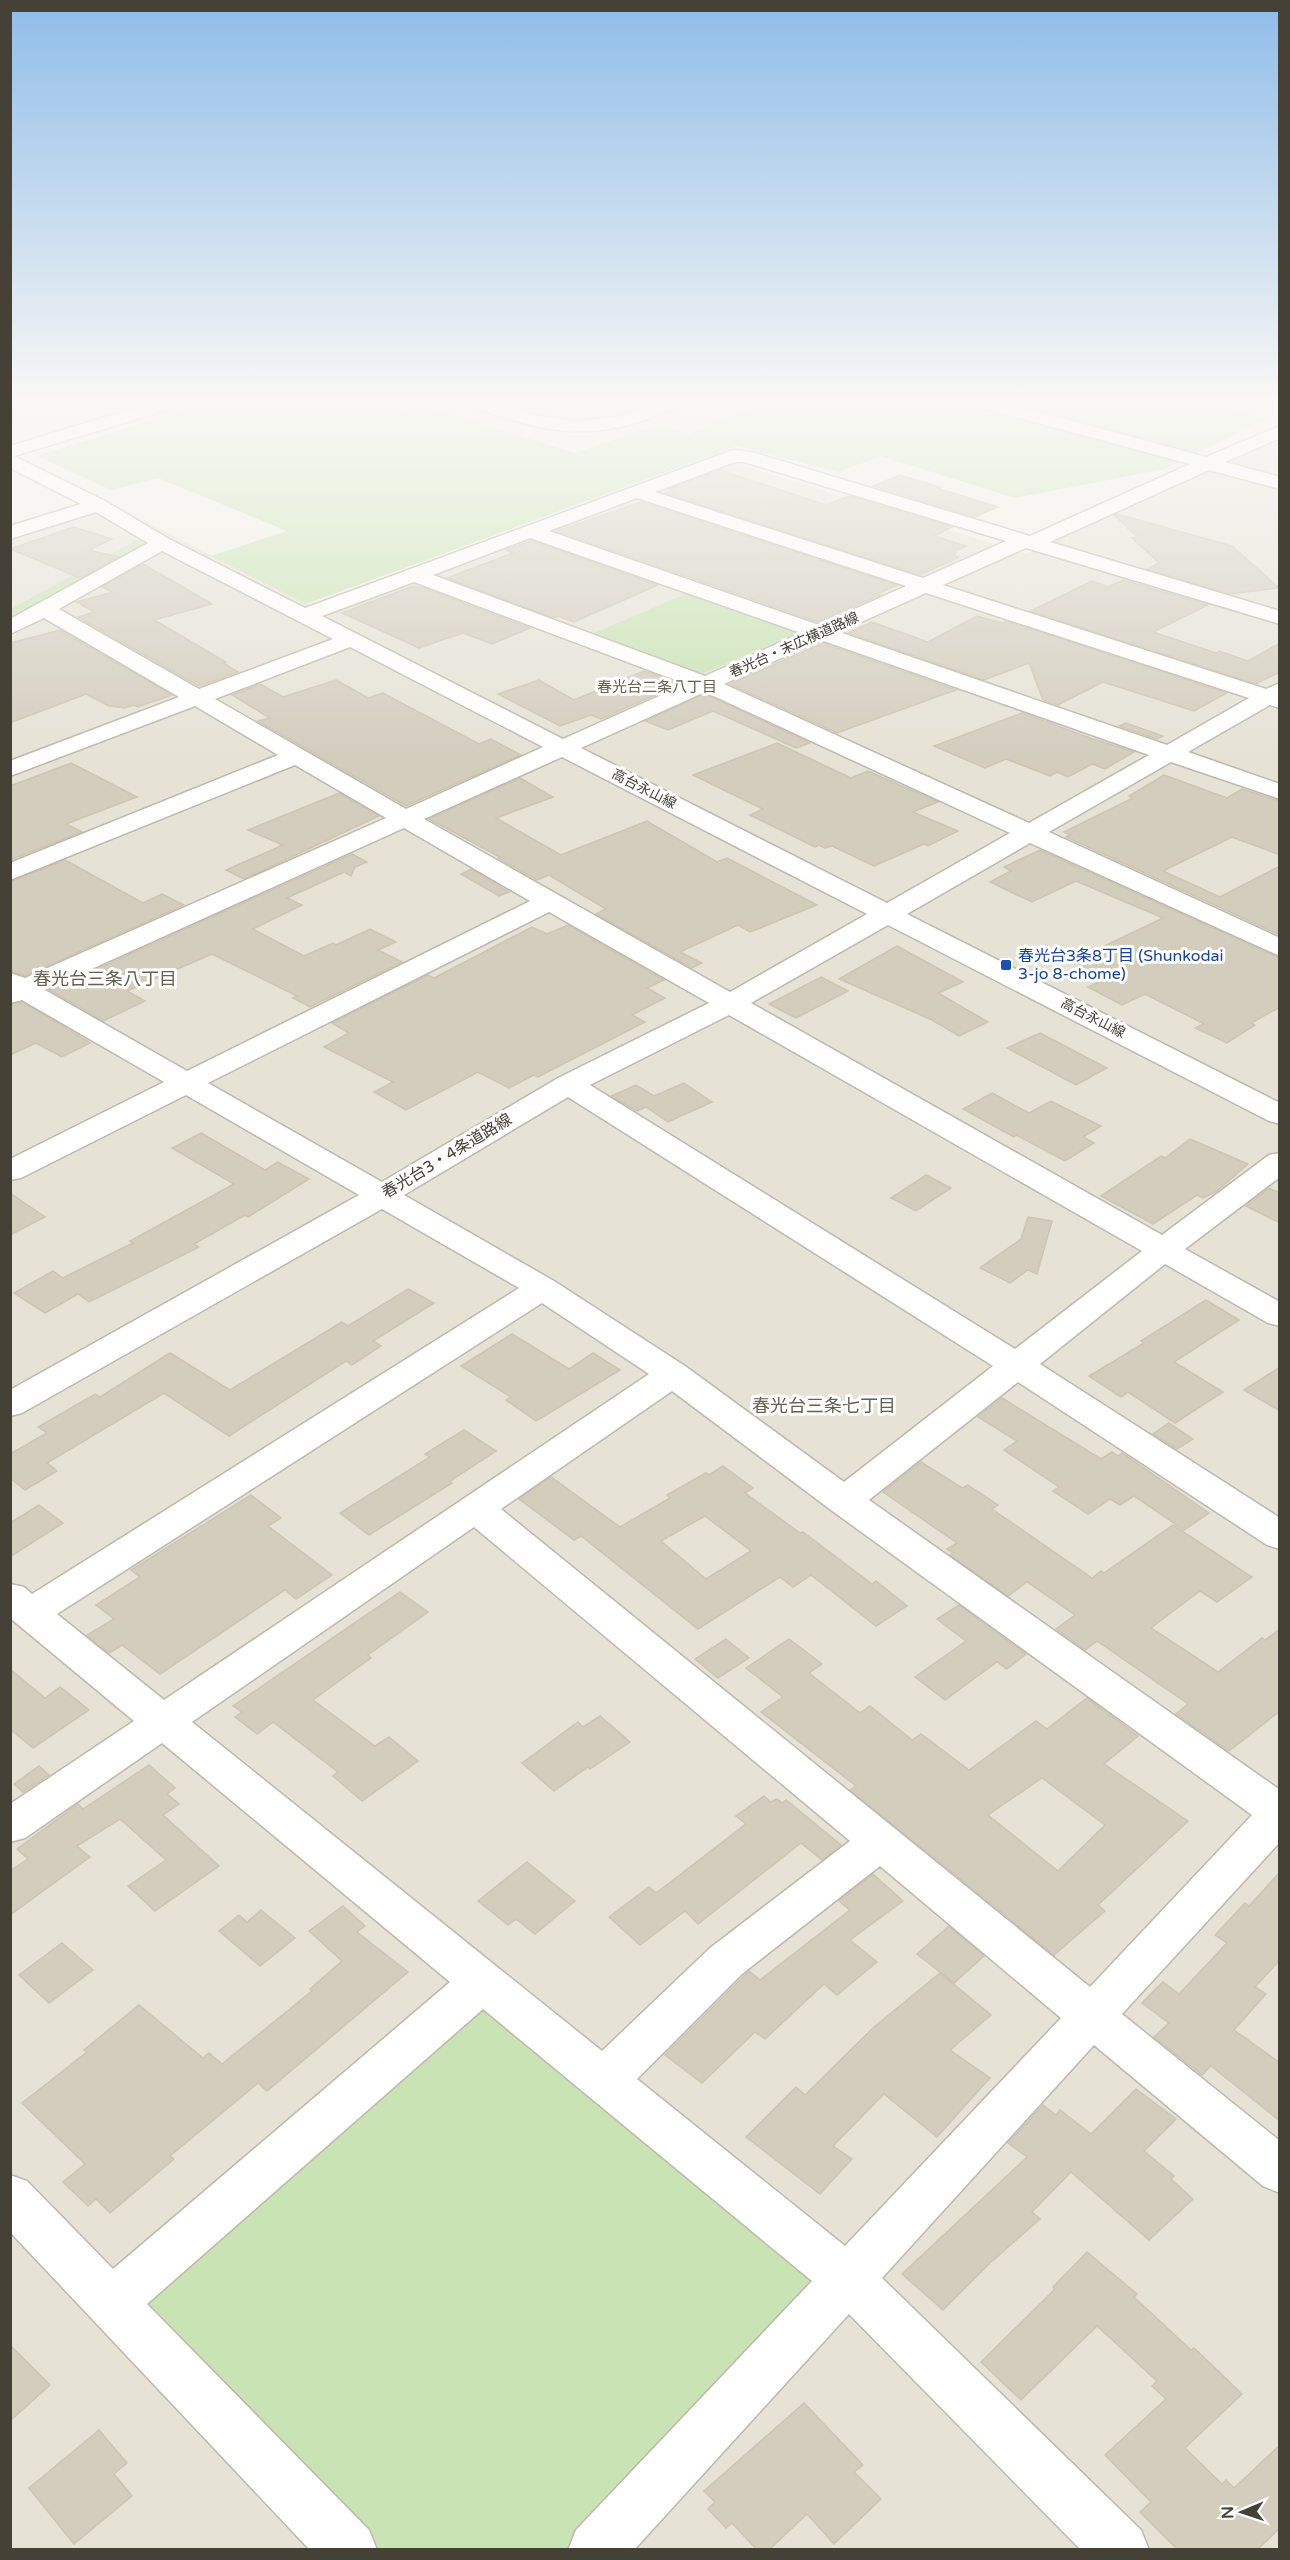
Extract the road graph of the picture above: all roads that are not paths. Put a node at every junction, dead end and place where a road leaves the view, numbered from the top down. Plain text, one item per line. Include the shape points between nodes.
1 (57, 518) edge
2 (120, 518) edge
3 (567, 518) edge
4 (719, 518) edge
5 (951, 518) edge
6 (1082, 518) edge
7 (531, 532) junction
8 (10, 533) edge
9 (155, 539) junction
10 (1028, 542) junction
11 (414, 575) junction
12 (925, 585) junction
13 (10, 609) edge
14 (44, 609) junction
15 (306, 615) junction
16 (1280, 618) edge
17 (10, 628) edge
18 (820, 632) junction
19 (352, 639) junction
20 (706, 684) junction
21 (1275, 696) edge
22 (197, 697) junction
23 (562, 747) junction
24 (1167, 753) junction
25 (298, 754) junction
26 (10, 769) edge
27 (1280, 792) edge
28 (404, 818) junction
29 (1029, 832) junction
30 (10, 872) edge
31 (550, 901) junction
32 (887, 912) junction
33 (1280, 948) edge
34 (15, 988) edge
35 (729, 1004) junction
36 (186, 1083) junction
37 (567, 1084) junction
38 (1280, 1115) edge
39 (1280, 1162) edge
40 (10, 1171) edge
41 (381, 1196) junction
42 (1163, 1250) junction
43 (542, 1288) junction
44 (1280, 1316) edge
45 (1018, 1366) junction
46 (673, 1374) junction
47 (10, 1405) edge
48 (844, 1501) junction
49 (475, 1508) junction
50 (1280, 1536) edge
51 (20, 1605) edge
52 (163, 1723) junction
53 (10, 1826) edge
54 (881, 1841) junction
55 (483, 1981) junction
56 (1094, 2016) junction
57 (604, 2080) junction
58 (1280, 2171) edge
59 (10, 2197) edge
60 (848, 2279) junction
61 (112, 2302) junction
62 (349, 2550) edge
63 (596, 2550) edge
64 (1121, 2550) edge

1 - 8 street
2 - 9 street, 高台永山線
3 - 7 street
4 - 12 street
5 - 10 street
6 - 10 street, 春光台・末広横道路線
7 - 11 street
7 - 18 street
9 - 13 street
9 - 14 street
9 - 15 street, 高台永山線
10 - 12 street, 春光台・末広横道路線
10 - 16 street
11 - 15 street
11 - 20 street
12 - 18 street, 春光台・末広横道路線
12 - 21 street
14 - 17 street
14 - 22 street
15 - 19 street, 高台永山線
18 - 20 street, 春光台・末広横道路線
18 - 24 street
19 - 22 street
19 - 23 street, 高台永山線
20 - 23 street, 春光台・末広横道路線
20 - 29 street
21 - 24 street, 春光台3・4条道路線
22 - 25 street
22 - 26 street
23 - 28 street, 春光台・末広横道路線
23 - 32 street, 高台永山線
24 - 27 street
24 - 29 street, 春光台3・4条道路線
25 - 28 street
25 - 30 street
28 - 31 street
28 - 34 street, 春光台・末広横道路線
29 - 32 street, 春光台3・4条道路線
29 - 33 street
31 - 35 street
31 - 36 street
32 - 35 street, 春光台3・4条道路線
32 - 38 street, 高台永山線
34 - 36 street
35 - 37 street, 春光台3・4条道路線
35 - 42 street
36 - 40 street
36 - 41 street
37 - 41 street, 春光台3・4条道路線
37 - 45 street
39 - 42 street
41 - 43 street
41 - 47 street, 春光台3・4条道路線
42 - 44 street
42 - 45 street
43 - 46 street
43 - 51 street
45 - 48 street
45 - 50 street
46 - 48 street
46 - 49 street
48 - 56 street via 1280,1813
49 - 52 street
49 - 54 street
51 - 52 street
52 - 53 street
52 - 55 street
54 - 56 street
54 - 57 street via 726,1961
55 - 57 street
55 - 61 street
56 - 58 street
56 - 60 street
57 - 60 street
59 - 61 street
60 - 63 street
60 - 64 street
61 - 62 street

